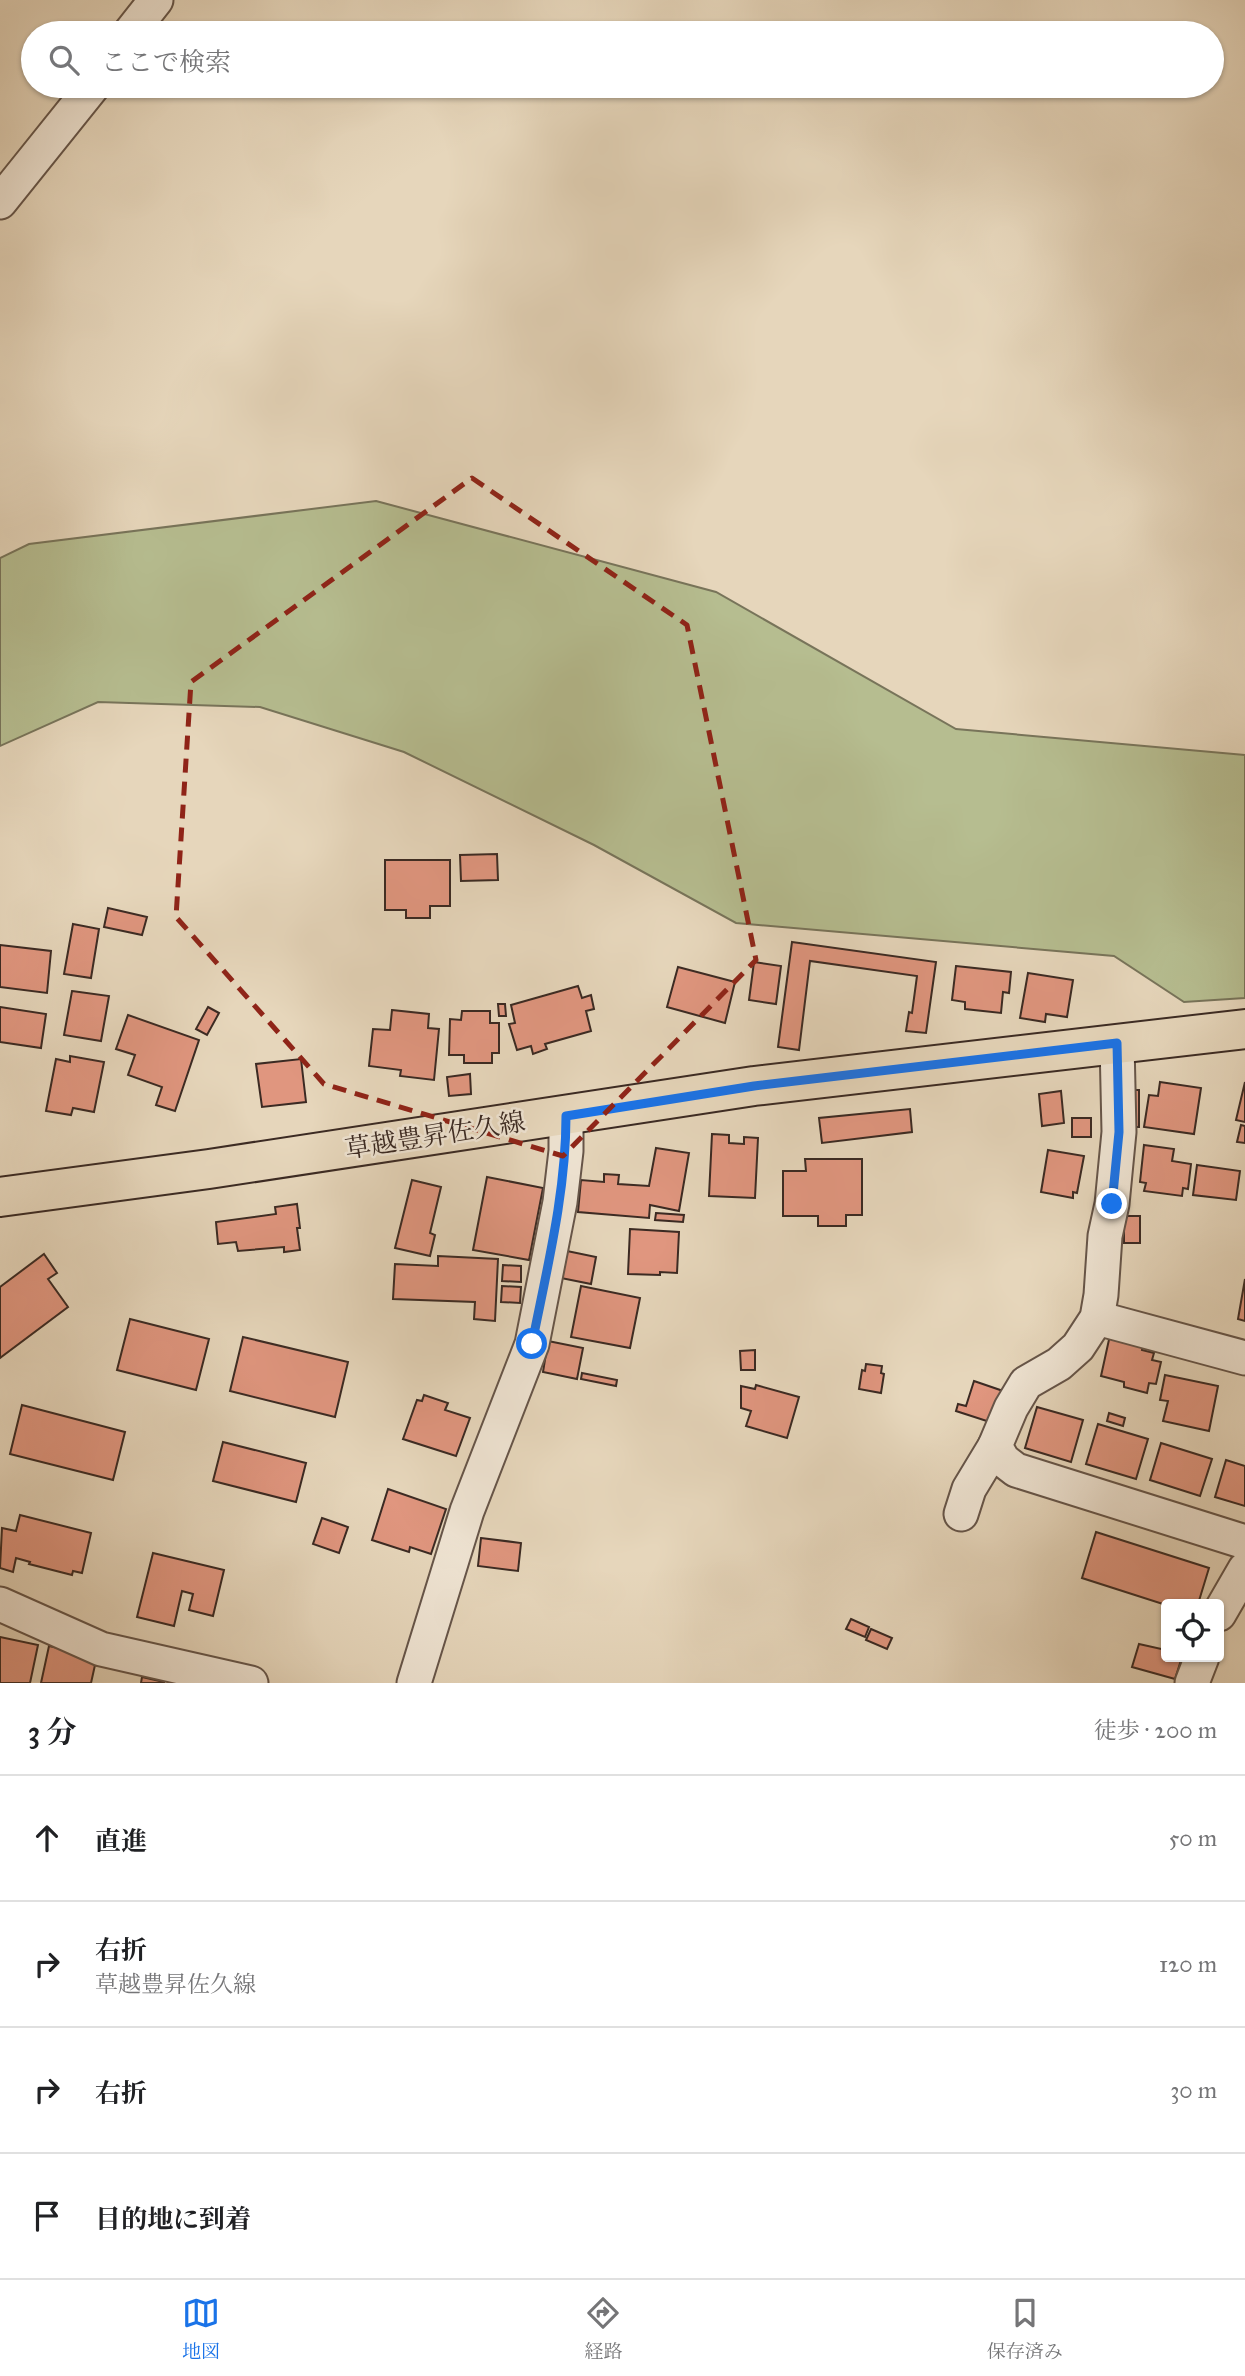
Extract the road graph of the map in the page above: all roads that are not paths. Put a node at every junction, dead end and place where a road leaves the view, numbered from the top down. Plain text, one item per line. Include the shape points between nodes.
1 (156, 0) edge
2 (139, 21) edge
3 (83, 98) edge
4 (0, 202) edge
5 (1245, 1029) edge
6 (1117, 1043) junction
7 (566, 1116) junction
8 (0, 1197) edge
9 (1097, 1318) junction
10 (1245, 1358) edge
11 (995, 1446) junction
12 (961, 1514) dead end
13 (1245, 1542) edge
14 (1245, 1569) edge
15 (0, 1604) edge
16 (1224, 1605) edge
17 (1200, 1662) edge
18 (251, 1683) edge
19 (414, 1683) edge
20 (1192, 1683) edge

1 - 2 street
3 - 4 street
5 - 6 main road, 草越豊昇佐久線
6 - 7 main road, 草越豊昇佐久線 via 766,1084
6 - 9 street via 1119,1132
7 - 8 main road, 草越豊昇佐久線
7 - 19 street via 560,1202 532,1344 467,1511
9 - 10 street
9 - 11 street via 1078,1347 1026,1383
11 - 12 street via 969,1489
11 - 13 street via 1003,1460 1016,1469
14 - 16 street
15 - 18 street via 101,1650
17 - 20 street

